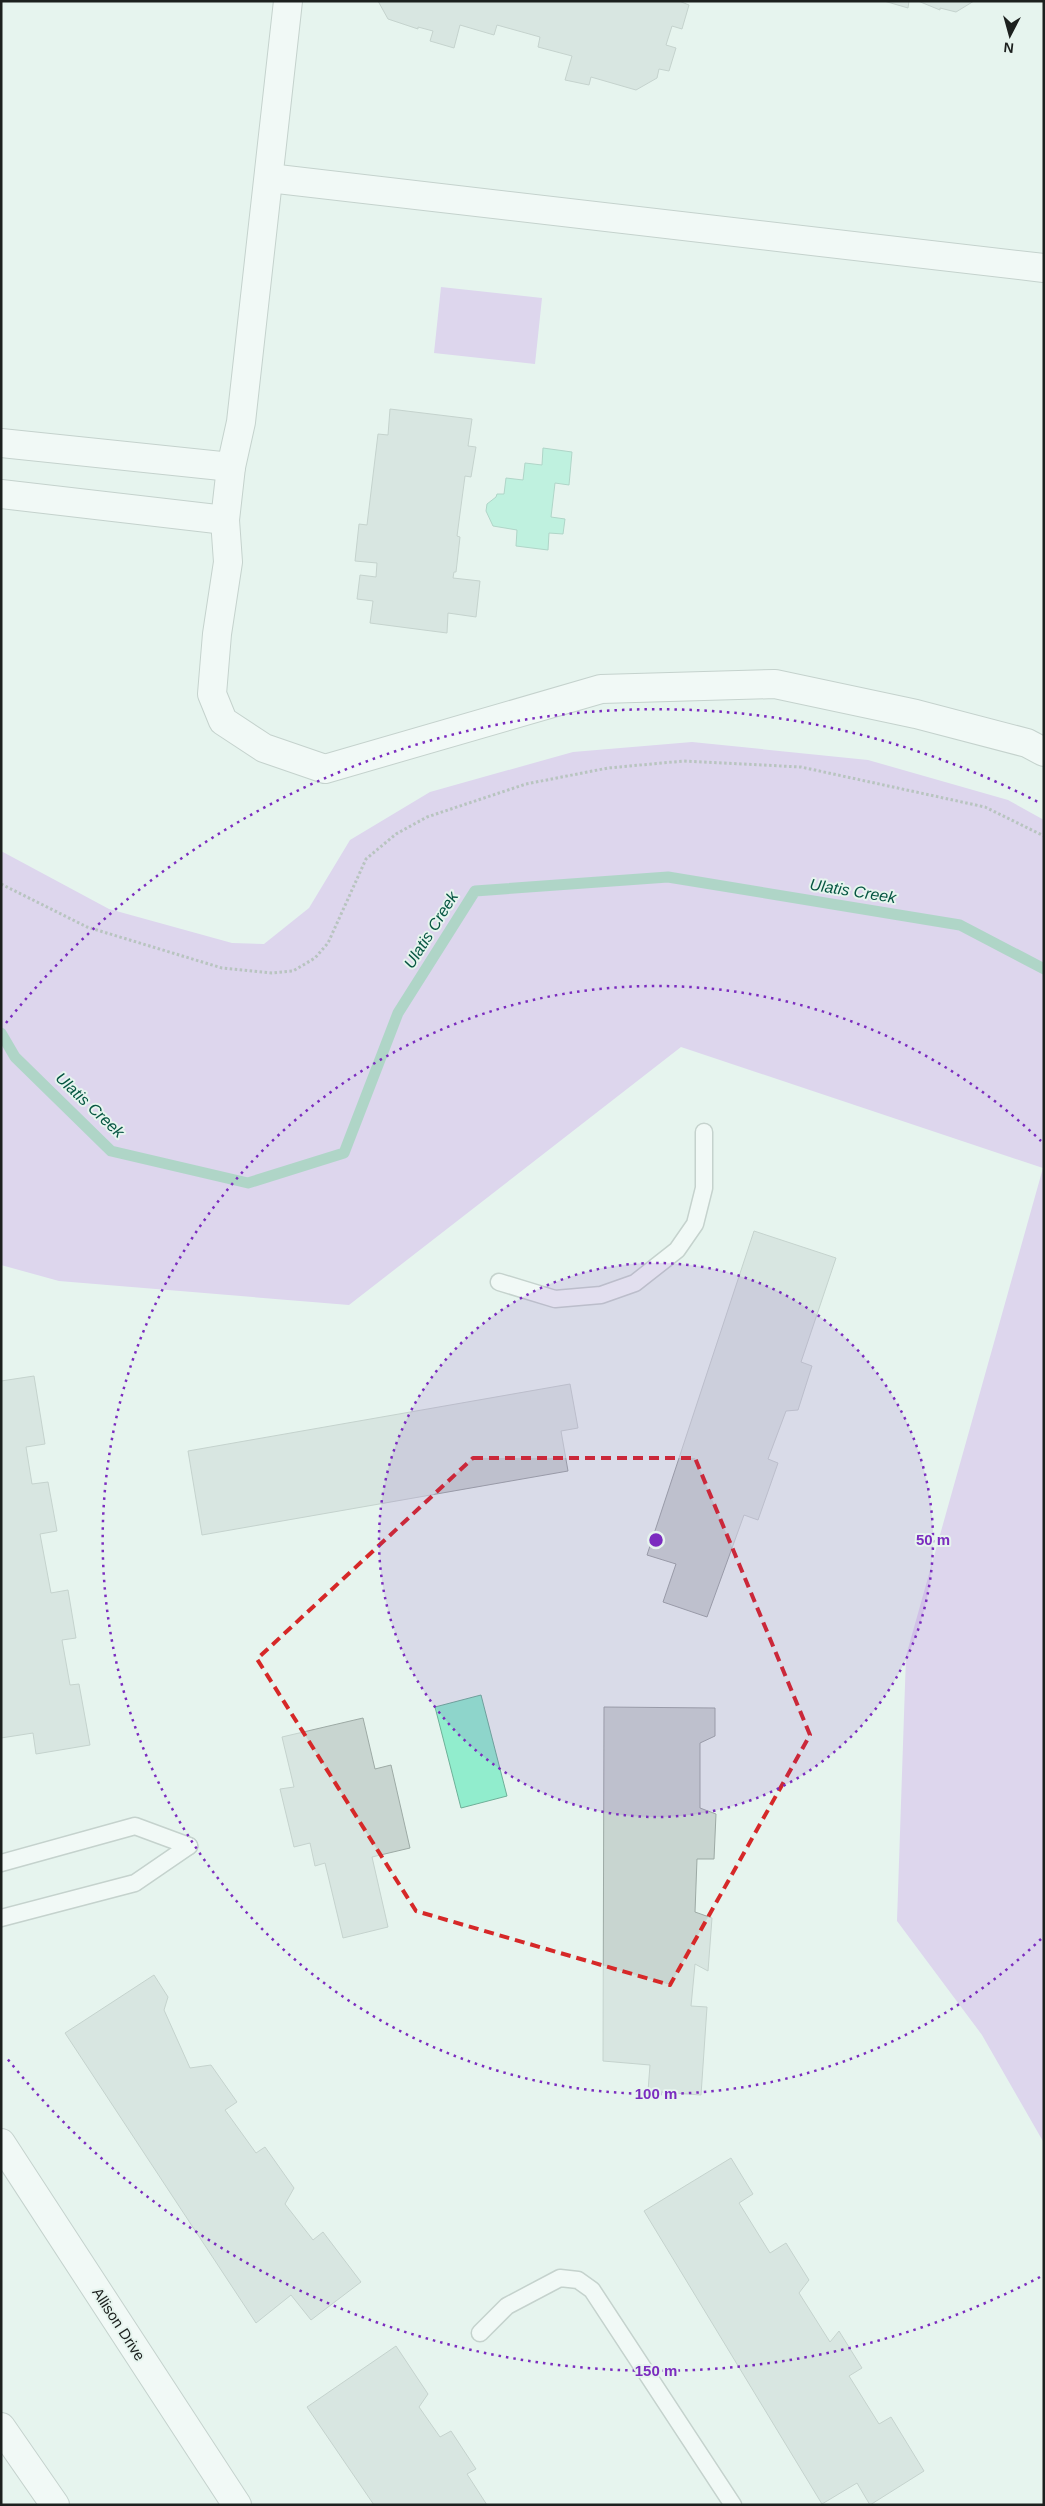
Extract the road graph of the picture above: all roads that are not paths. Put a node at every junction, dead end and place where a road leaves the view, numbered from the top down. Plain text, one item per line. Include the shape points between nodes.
1 (288, 1) edge
2 (269, 178) junction
3 (1044, 268) edge
4 (1, 443) edge
5 (231, 467) junction
6 (1, 494) edge
7 (225, 520) junction
8 (1044, 752) edge
9 (704, 1132) dead end
10 (499, 1282) dead end
11 (1, 1863) edge
12 (1, 1918) edge
13 (1, 2143) edge
14 (480, 2333) dead end
15 (1, 2427) edge
16 (55, 2505) edge
17 (237, 2505) edge
18 (733, 2505) edge

1 - 2 street
2 - 3 street
2 - 5 street via 241,422
4 - 5 street
5 - 7 street
6 - 7 street
7 - 8 street via 228,562 212,694 223,721 264,748 325,769 601,689 775,684 916,714 1027,743
9 - 10 lane via 704,1188 695,1224 677,1250 635,1283 601,1295 555,1299
11 - 12 lane via 135,1826 189,1846 135,1883
13 - 17 street, Allison Drive
14 - 18 lane via 514,2302 560,2278 578,2280 592,2290
15 - 16 street

